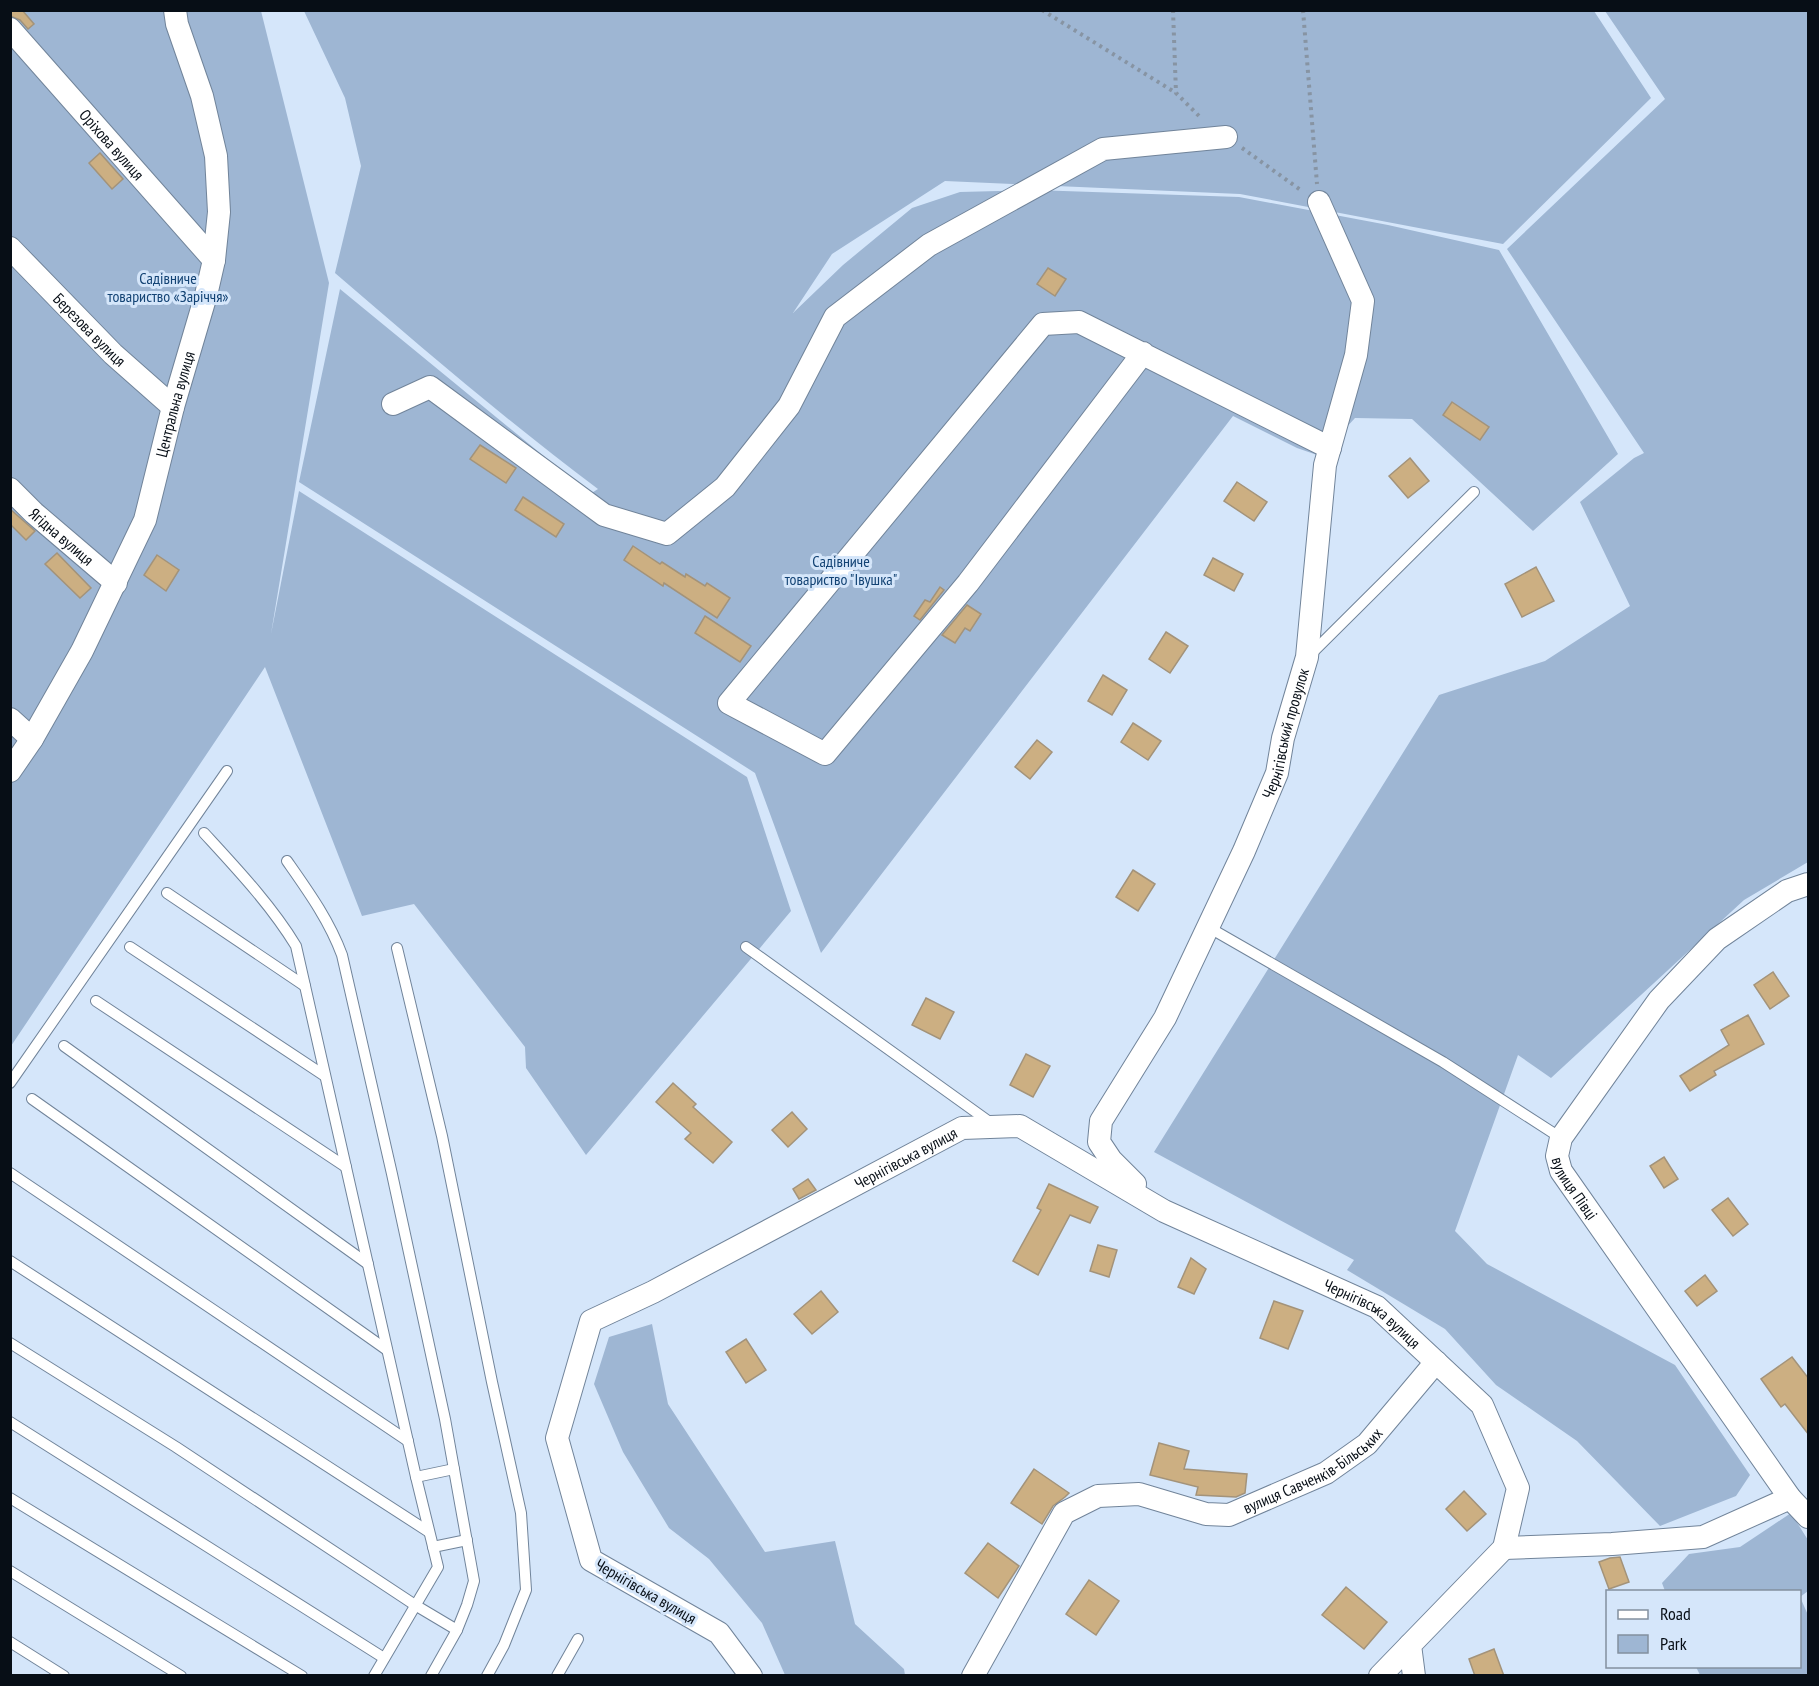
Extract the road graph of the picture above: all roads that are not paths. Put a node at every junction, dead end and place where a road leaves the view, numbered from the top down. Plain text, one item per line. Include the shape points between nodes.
1 (175, 10) edge
2 (10, 29) edge
3 (1226, 137) dead end
4 (1319, 202) road end
5 (10, 248) edge
6 (214, 260) junction
7 (1143, 353) junction
8 (393, 404) dead end
9 (172, 407) junction
10 (1330, 448) junction
11 (10, 489) edge
12 (1474, 492) dead end
13 (116, 583) junction
14 (1307, 657) junction
15 (10, 719) edge
16 (32, 740) junction
17 (10, 771) edge
18 (226, 771) dead end
19 (204, 833) dead end
20 (286, 861) dead end
21 (1809, 884) edge
22 (167, 893) dead end
23 (1208, 927) junction
24 (130, 947) dead end
25 (746, 947) dead end
26 (397, 948) dead end
27 (305, 986) junction
28 (96, 1001) dead end
29 (64, 1046) dead end
30 (325, 1076) junction
31 (10, 1083) edge
32 (32, 1099) dead end
33 (999, 1128) junction
34 (1561, 1138) junction
35 (346, 1167) junction
36 (10, 1173) edge
37 (1164, 1211) junction
38 (10, 1261) edge
39 (368, 1264) junction
40 (10, 1343) edge
41 (387, 1350) junction
42 (1436, 1362) junction
43 (10, 1422) edge
44 (408, 1441) junction
45 (454, 1468) junction
46 (416, 1478) junction
47 (10, 1498) edge
48 (1790, 1498) junction
49 (1809, 1517) edge
50 (429, 1532) junction
51 (467, 1540) junction
52 (433, 1547) junction
53 (1504, 1548) junction
54 (10, 1571) edge
55 (416, 1605) junction
56 (457, 1630) junction
57 (578, 1639) dead end
58 (10, 1642) edge
59 (1410, 1645) junction
60 (384, 1658) junction
61 (64, 1676) edge
62 (181, 1676) edge
63 (302, 1676) edge
64 (374, 1676) edge
65 (431, 1676) edge
66 (487, 1676) edge
67 (557, 1676) edge
68 (751, 1676) edge
69 (973, 1676) edge
70 (1380, 1676) edge
71 (1414, 1676) edge

1 - 6 street, Центральна вулиця via 216,156 219,212
2 - 6 street, Оріхова вулиця
3 - 8 street via 1103,149 930,245 835,317 789,406 725,487 667,534 604,515 430,387
4 - 10 street, Чернігівський провулок via 1363,301 1356,355
5 - 9 street, Березова вулиця via 113,354
6 - 9 street, Центральна вулиця
7 - 7 street via 1079,322 1043,324 729,703 825,754 968,583
7 - 10 street
9 - 13 street, Центральна вулиця via 145,520
10 - 14 street, Чернігівський провулок via 1325,465
11 - 13 street, Ягідна вулиця
12 - 14 lane
13 - 16 street, Центральна вулиця
14 - 23 street, Чернігівський провулок via 1277,773
15 - 16 street
16 - 17 street, Центральна вулиця
18 - 31 lane
19 - 27 lane via 283,924 296,946
20 - 45 lane via 323,914 342,955
21 - 34 street, вулиця Півці via 1787,891 1718,939 1659,1000
22 - 27 lane
23 - 34 lane via 1443,1062
23 - 37 street, Чернігівський провулок via 1165,1018 1101,1121 1099,1142 1111,1160
24 - 30 lane
25 - 33 lane
26 - 66 lane via 442,1136 521,1513 526,1590
27 - 30 lane
28 - 35 lane
29 - 39 lane
30 - 35 lane
32 - 41 lane
33 - 37 street, Чернігівська вулиця via 1020,1126
33 - 68 street, Чернігівська вулиця via 962,1128 591,1321 557,1438 591,1560 719,1633
34 - 48 street, вулиця Півці via 1557,1156 1561,1171
35 - 39 lane
36 - 44 lane
37 - 42 street, Чернігівська вулиця via 1377,1307
38 - 50 lane
39 - 41 lane
40 - 55 lane
41 - 44 lane
42 - 53 street, Чернігівська вулиця via 1482,1405 1518,1488
42 - 69 street, вулиця Савченків-Більських via 1367,1444 1326,1473 1229,1515 1206,1514 1139,1494 1098,1496 1065,1513
43 - 60 lane
44 - 46 lane
45 - 46 lane
45 - 51 lane
46 - 50 lane
47 - 63 lane
48 - 49 street, вулиця Півці
48 - 53 street via 1703,1537
50 - 52 lane
51 - 52 lane
51 - 56 lane via 474,1581
52 - 55 lane via 438,1567
53 - 59 street
54 - 62 lane
55 - 56 lane
55 - 60 lane
56 - 65 lane
57 - 67 lane
58 - 61 lane
59 - 70 street
59 - 71 street
60 - 64 lane

